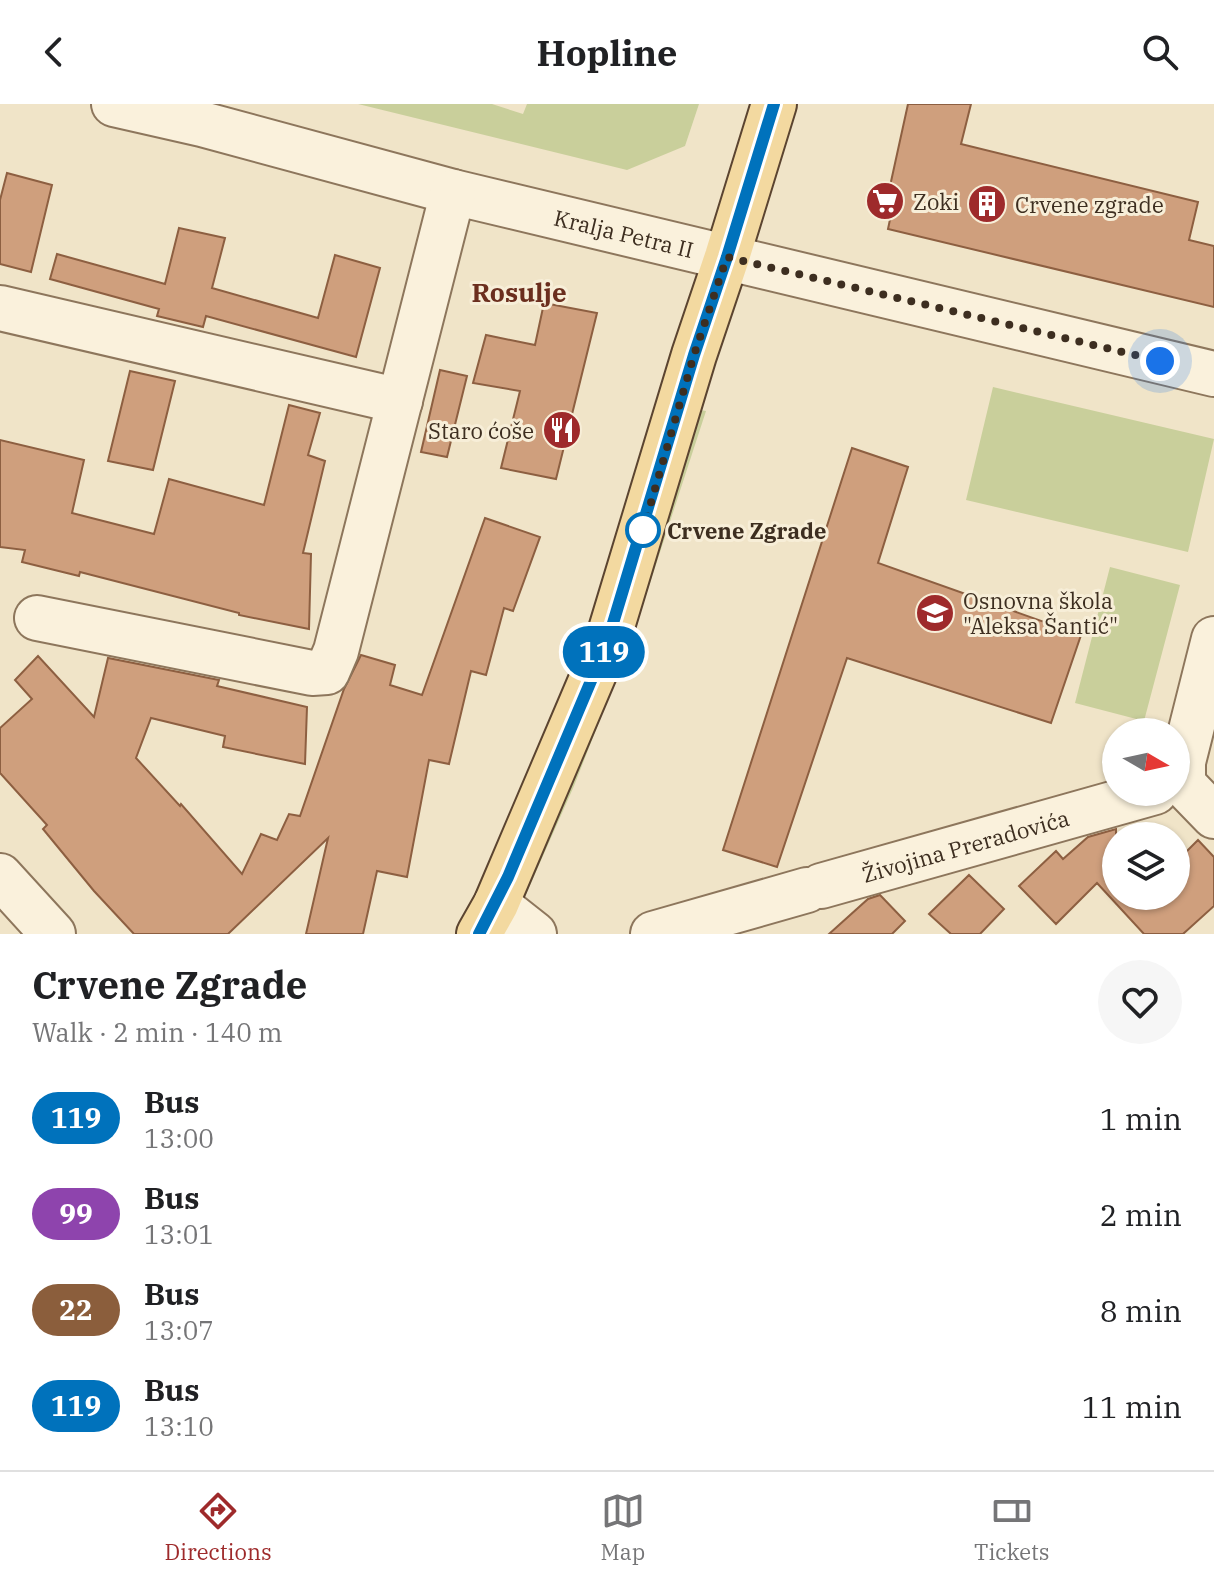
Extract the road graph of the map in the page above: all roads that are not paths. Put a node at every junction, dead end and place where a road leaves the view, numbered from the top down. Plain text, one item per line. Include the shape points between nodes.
1 (114, 104) edge
2 (774, 104) edge
3 (205, 114) edge
4 (453, 192) junction
5 (727, 257) junction
6 (0, 308) edge
7 (1214, 374) edge
8 (400, 401) junction
9 (37, 618) dead end
10 (1214, 639) edge
11 (1190, 734) edge
12 (1190, 800) edge
13 (1104, 806) edge
14 (1214, 816) edge
15 (0, 876) edge
16 (487, 919) edge
17 (53, 934) edge
18 (534, 934) edge
19 (653, 934) edge

1 - 3 street, Kralja Petra II
2 - 5 main road
3 - 4 street, Kralja Petra II
4 - 5 street, Kralja Petra II
4 - 8 street
5 - 7 street, Kralja Petra II
5 - 16 main road via 607,643
6 - 8 street
8 - 9 street via 327,672
10 - 11 street
12 - 14 street
13 - 19 street, Živojina Preradovića
15 - 17 street
16 - 18 street

